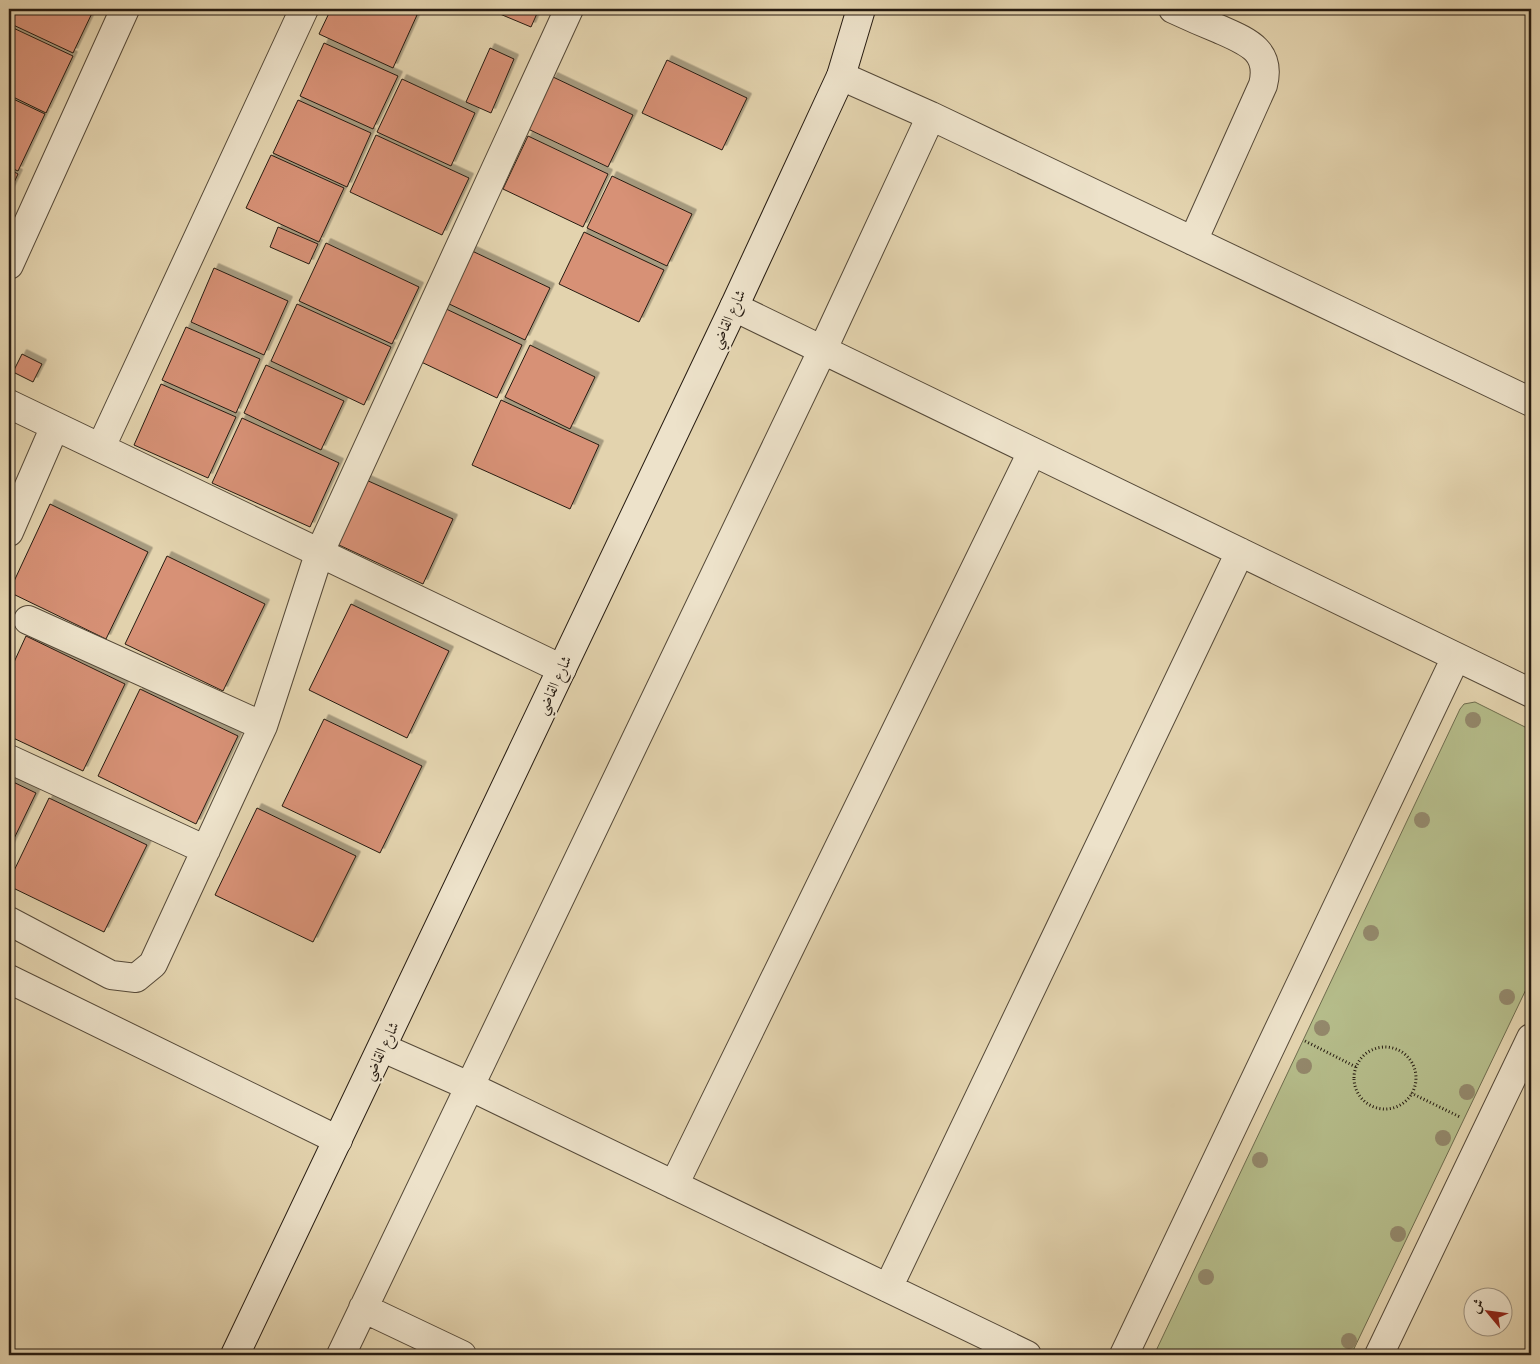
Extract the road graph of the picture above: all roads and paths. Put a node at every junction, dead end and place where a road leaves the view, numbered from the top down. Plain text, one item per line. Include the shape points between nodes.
1 (125, 9) edge
2 (304, 9) edge
3 (569, 9) edge
4 (862, 9) edge
5 (1173, 9) edge
6 (841, 76) junction
7 (931, 116) junction
8 (1193, 241) junction
9 (9, 265) edge
10 (734, 307) junction
11 (822, 351) junction
12 (1531, 402) edge
13 (9, 404) edge
14 (55, 426) junction
15 (101, 447) junction
16 (1032, 452) junction
17 (9, 532) edge
18 (1240, 552) junction
19 (319, 554) junction
20 (28, 620) dead end
21 (1456, 657) junction
22 (562, 669) junction
23 (1531, 693) edge
24 (263, 726) junction
25 (9, 759) edge
26 (206, 850) junction
27 (9, 921) edge
28 (9, 979) edge
29 (1279, 1029) junction
30 (1531, 1038) edge
31 (383, 1048) junction
32 (1356, 1067) junction
33 (468, 1086) junction
34 (1411, 1093) junction
35 (1487, 1130) junction
36 (338, 1140) junction
37 (674, 1185) junction
38 (888, 1288) junction
39 (363, 1308) junction
40 (993, 1348) edge
41 (235, 1355) edge
42 (341, 1355) edge
43 (462, 1355) edge
44 (1027, 1355) edge
45 (1124, 1355) edge
46 (1379, 1355) edge

1 - 9 street
2 - 15 street
3 - 19 street
4 - 6 street, شارع القاضي
5 - 8 street via 1248,43 1265,66 1263,86
6 - 7 street
6 - 10 street, شارع القاضي
7 - 8 street
7 - 11 street
8 - 12 street
10 - 11 street
10 - 22 street, شارع القاضي
11 - 16 street
11 - 33 street
13 - 14 street
14 - 15 street
14 - 17 street
15 - 19 street
16 - 18 street
16 - 37 street
18 - 21 street
18 - 38 street
19 - 22 street
19 - 24 street
20 - 24 street
21 - 23 street
21 - 29 street
22 - 31 street, شارع القاضي
24 - 26 street
25 - 26 street
26 - 27 street via 153,964 136,978 111,975
28 - 36 street
29 - 32 path
29 - 45 street
30 - 35 street
31 - 33 street
31 - 36 street, شارع القاضي
32 - 34 path via 1355,1088 1368,1105 1389,1109 1399,1106
32 - 34 path via 1369,1052 1388,1047 1397,1049 1411,1062 1415,1071
33 - 37 street
33 - 39 street
34 - 35 path
35 - 46 street
36 - 41 street, شارع القاضي
37 - 38 street
38 - 40 street
39 - 42 street
39 - 43 street
40 - 44 street

